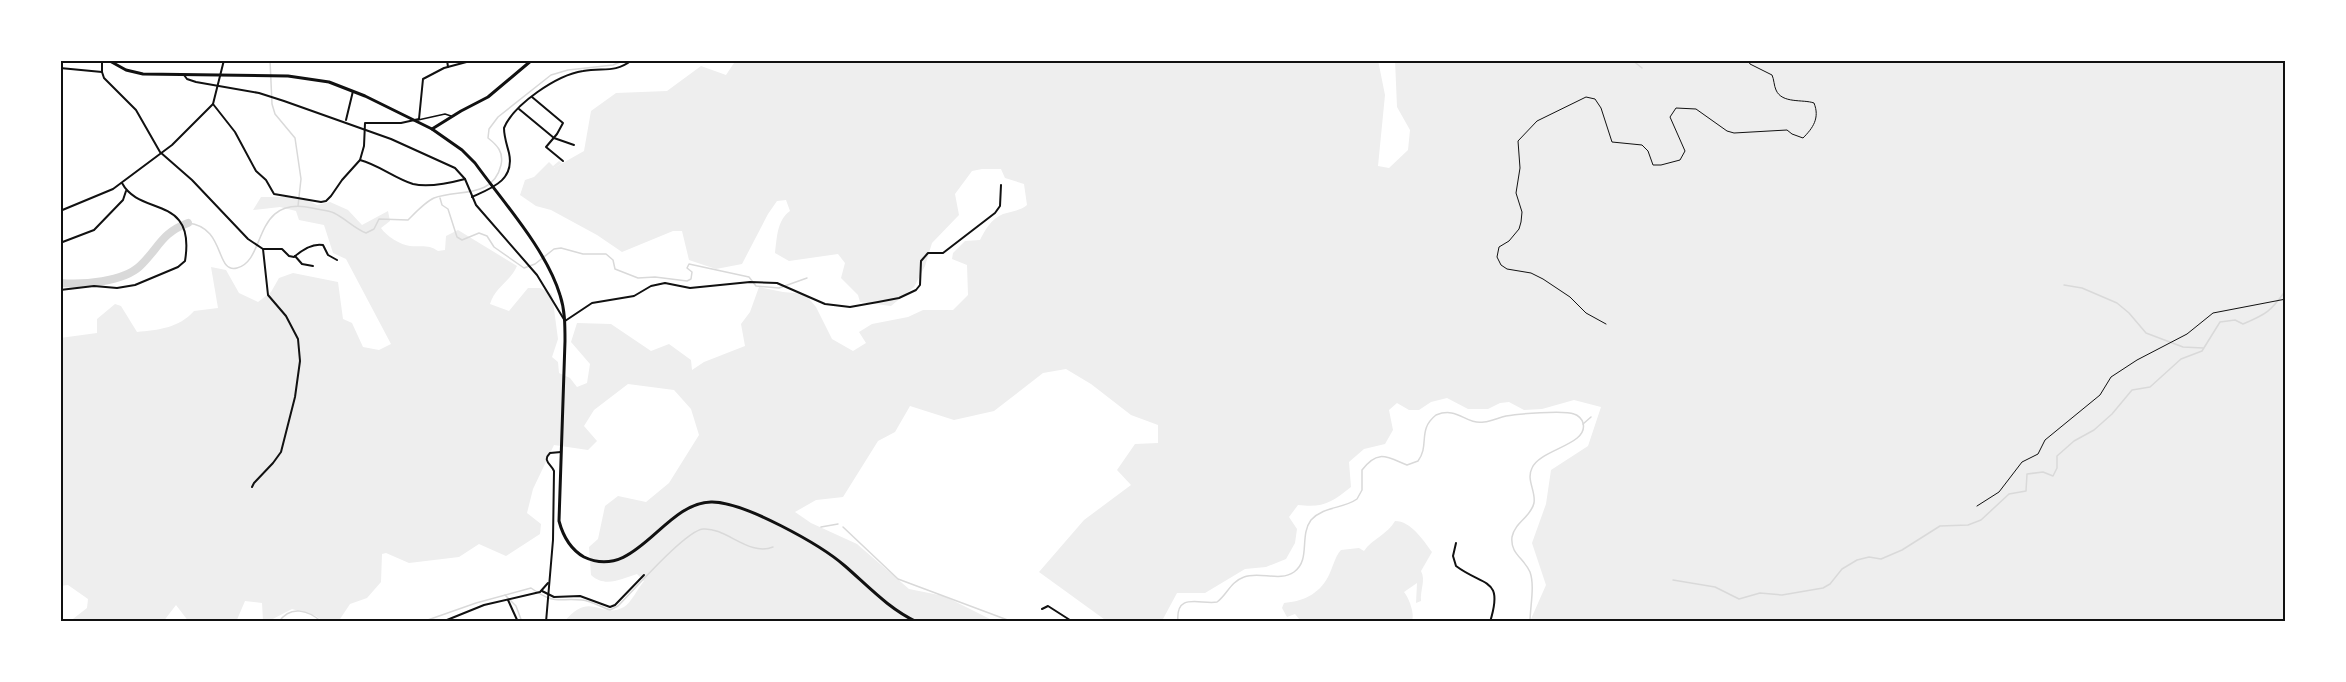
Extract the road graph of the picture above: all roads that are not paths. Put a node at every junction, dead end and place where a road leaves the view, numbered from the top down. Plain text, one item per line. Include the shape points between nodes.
1 (102, 60) edge
2 (108, 60) edge
3 (224, 60) edge
4 (447, 60) edge
5 (474, 60) edge
6 (484, 60) edge
7 (496, 60) edge
8 (510, 60) edge
9 (532, 60) edge
10 (632, 60) edge
11 (448, 67) junction
12 (60, 68) edge
13 (102, 72) junction
14 (184, 75) junction
15 (221, 75) junction
16 (217, 86) junction
17 (353, 91) junction
18 (532, 98) junction
19 (213, 104) junction
20 (518, 109) junction
21 (452, 117) junction
22 (345, 121) junction
23 (416, 121) junction
24 (364, 129) junction
25 (432, 129) junction
26 (554, 138) junction
27 (574, 145) dead end
28 (162, 153) junction
29 (360, 160) junction
30 (563, 161) dead end
31 (465, 179) junction
32 (122, 183) junction
33 (1001, 185) dead end
34 (126, 191) junction
35 (471, 196) junction
36 (60, 211) edge
37 (60, 243) edge
38 (263, 249) junction
39 (295, 256) junction
40 (337, 260) dead end
41 (313, 266) dead end
42 (60, 290) edge
43 (565, 321) junction
44 (561, 452) junction
45 (252, 488) dead end
46 (1456, 543) dead end
47 (644, 575) dead end
48 (549, 580) junction
49 (541, 591) junction
50 (548, 596) junction
51 (508, 600) junction
52 (1042, 609) dead end
53 (442, 622) edge
54 (518, 622) edge
55 (546, 622) edge
56 (917, 622) edge
57 (1074, 622) edge
58 (1490, 622) edge

1 - 13 street
2 - 14 main road via 140,74
3 - 15 street
4 - 11 street
5 - 11 street
6 - 7 street
7 - 8 street
9 - 21 main road via 488,97
10 - 18 street via 616,69 574,73
11 - 23 street via 422,81 421,117
12 - 13 street
13 - 28 street via 136,110
14 - 15 main road
14 - 16 street
15 - 16 street
15 - 17 main road via 312,79
16 - 19 street
16 - 22 street via 259,93
17 - 22 street
17 - 23 main road
18 - 20 street
18 - 26 street via 563,123
19 - 28 street
19 - 29 street via 274,194 326,201
20 - 26 street
20 - 35 street via 504,128 510,160 506,177 497,186
21 - 23 street via 445,114
21 - 25 main road
22 - 24 street
23 - 24 street via 365,123
23 - 25 main road
24 - 29 street
24 - 31 street via 452,166
25 - 43 main road via 462,150 544,259 561,296
26 - 27 street
26 - 30 street via 546,147
28 - 32 street
28 - 38 street
29 - 31 street via 417,185
31 - 35 street
32 - 34 street
32 - 36 street
33 - 43 street via 1000,206 995,213 943,253 928,253 921,261 920,285 899,298 850,307 825,304 782,284 750,282 690,288 665,283 634,296 592,303
34 - 37 street via 123,200 94,230
34 - 42 street via 177,218 184,231 186,259 178,267 125,287
35 - 43 street via 531,268
38 - 39 street via 282,249
38 - 45 street via 268,295 286,316 298,339 300,361 281,452
39 - 40 street via 317,244
39 - 41 street via 302,264
43 - 44 main road
44 - 48 street via 550,453 547,459 554,471
44 - 56 main road via 559,521 567,542 583,556 615,561 696,505 729,504 830,555 890,606
46 - 58 street via 1456,566 1483,579 1494,591 1496,607
47 - 50 street via 610,607 580,596
48 - 49 street
48 - 50 street
49 - 50 street
49 - 51 street
50 - 55 street
51 - 53 street
51 - 54 street
52 - 57 street via 1048,606

